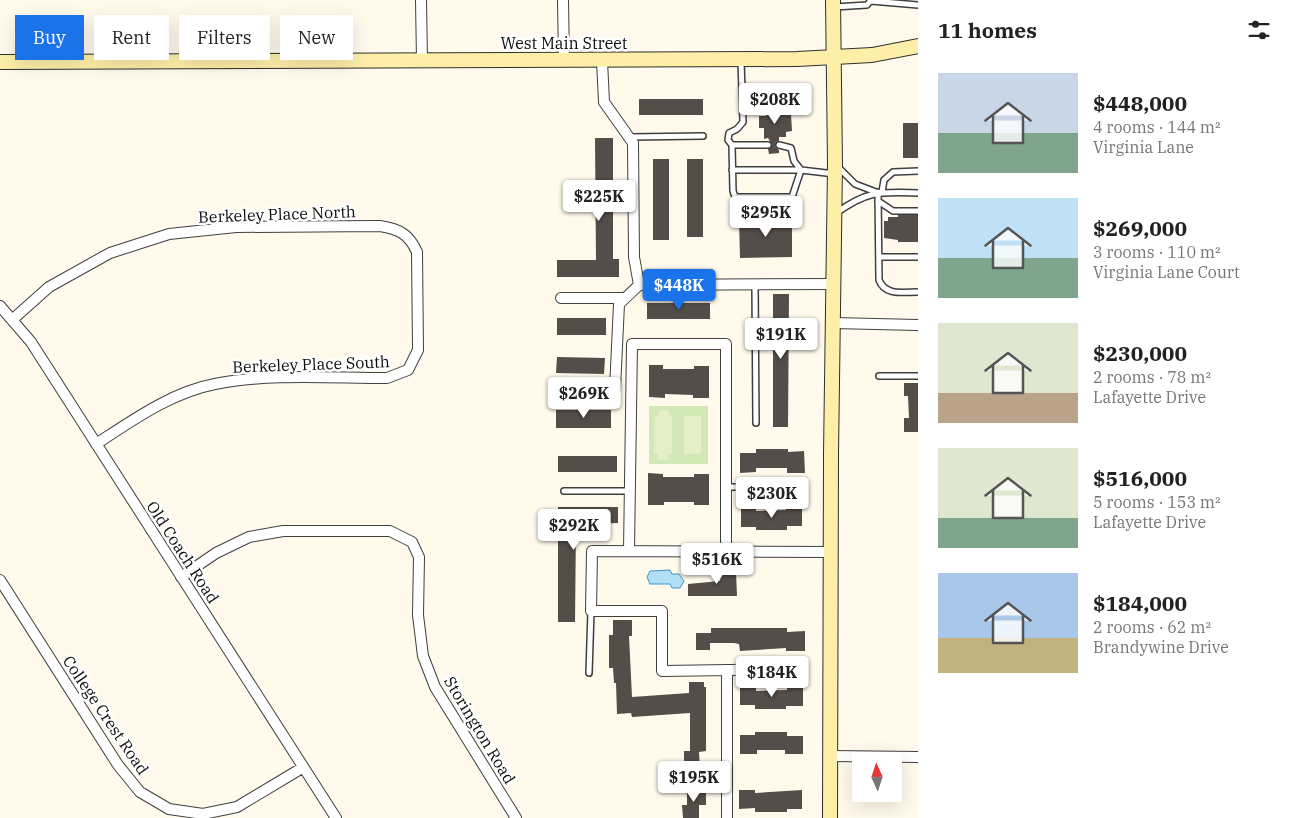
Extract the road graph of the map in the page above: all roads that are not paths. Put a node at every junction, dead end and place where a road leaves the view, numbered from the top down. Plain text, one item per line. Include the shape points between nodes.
1 (421, 0) edge
2 (563, 0) edge
3 (871, 0) edge
4 (833, 4) edge
5 (918, 5) edge
6 (918, 46) edge
7 (833, 58) junction
8 (741, 59) junction
9 (564, 61) junction
10 (602, 61) junction
11 (0, 62) edge
12 (422, 62) junction
13 (703, 136) dead end
14 (631, 137) junction
15 (732, 145) junction
16 (768, 145) dead end
17 (779, 145) dead end
18 (732, 170) junction
19 (801, 170) junction
20 (835, 170) junction
21 (918, 171) edge
22 (879, 192) junction
23 (918, 193) edge
24 (878, 201) junction
25 (918, 212) edge
26 (835, 214) junction
27 (879, 257) junction
28 (918, 257) edge
29 (834, 284) junction
30 (639, 285) junction
31 (755, 285) junction
32 (918, 292) edge
33 (561, 298) dead end
34 (624, 298) junction
35 (418, 301) joint
36 (0, 306) edge
37 (12, 320) junction
38 (833, 323) junction
39 (918, 325) edge
40 (879, 376) dead end
41 (918, 376) edge
42 (565, 396) dead end
43 (756, 423) dead end
44 (96, 444) junction
45 (726, 487) junction
46 (799, 488) dead end
47 (564, 491) dead end
48 (630, 491) junction
49 (629, 551) junction
50 (726, 552) junction
51 (832, 552) junction
52 (181, 577) junction
53 (0, 580) edge
54 (591, 611) junction
55 (799, 669) dead end
56 (727, 670) junction
57 (589, 673) dead end
58 (830, 756) junction
59 (918, 757) edge
60 (302, 768) junction
61 (336, 818) edge
62 (516, 818) edge
63 (727, 818) edge
64 (830, 818) edge

1 - 12 street
2 - 9 street
3 - 4 lane via 867,5
3 - 5 lane
4 - 7 main road
6 - 7 main road, West Main Street
7 - 8 main road, West Main Street
7 - 20 main road
8 - 10 main road, West Main Street
8 - 15 lane via 743,122 729,133 728,140
9 - 10 main road, West Main Street
9 - 12 main road, West Main Street
10 - 14 street via 604,102
11 - 12 main road, West Main Street
13 - 14 lane
14 - 30 street via 634,257
15 - 16 lane
15 - 18 lane
17 - 19 lane via 792,148 794,161
18 - 19 lane
18 - 19 lane via 735,197 744,198 792,197
19 - 20 lane
20 - 22 lane via 855,184
20 - 26 main road
21 - 22 lane via 893,172 884,180
22 - 23 lane
22 - 24 lane
22 - 26 lane via 858,198
24 - 25 lane via 893,211
24 - 27 lane
26 - 29 main road
27 - 28 lane
27 - 32 lane via 882,287 888,291
29 - 31 street
29 - 38 main road
30 - 31 street
30 - 34 street
31 - 43 lane
33 - 34 street
34 - 42 street via 617,316 615,389 603,396
35 - 37 street, Berkeley Place North via 417,252 412,241 397,229 380,226 236,228 169,234 110,253 49,287
35 - 44 street, Berkeley Place South via 418,350 408,370 398,376 254,379 214,384 169,400
36 - 37 street, Old Coach Road
37 - 44 street, Old Coach Road via 31,342
38 - 39 street
38 - 51 main road
40 - 41 lane
44 - 52 street, Old Coach Road
45 - 46 lane
45 - 48 street via 726,344 632,344
45 - 50 street
47 - 48 lane
48 - 49 street
49 - 50 street
49 - 54 street via 592,550
50 - 51 street
51 - 58 main road
52 - 60 street, Old Coach Road
52 - 62 street, Storington Road via 216,553 249,537 283,531 390,530 412,542 418,557 418,615 423,656 435,687
53 - 60 street, College Crest Road via 118,765 140,792 169,809 203,814 238,807
54 - 56 street via 662,611 662,671
54 - 57 lane
55 - 56 street
56 - 63 street
58 - 59 street
58 - 64 main road
60 - 61 street, Old Coach Road

